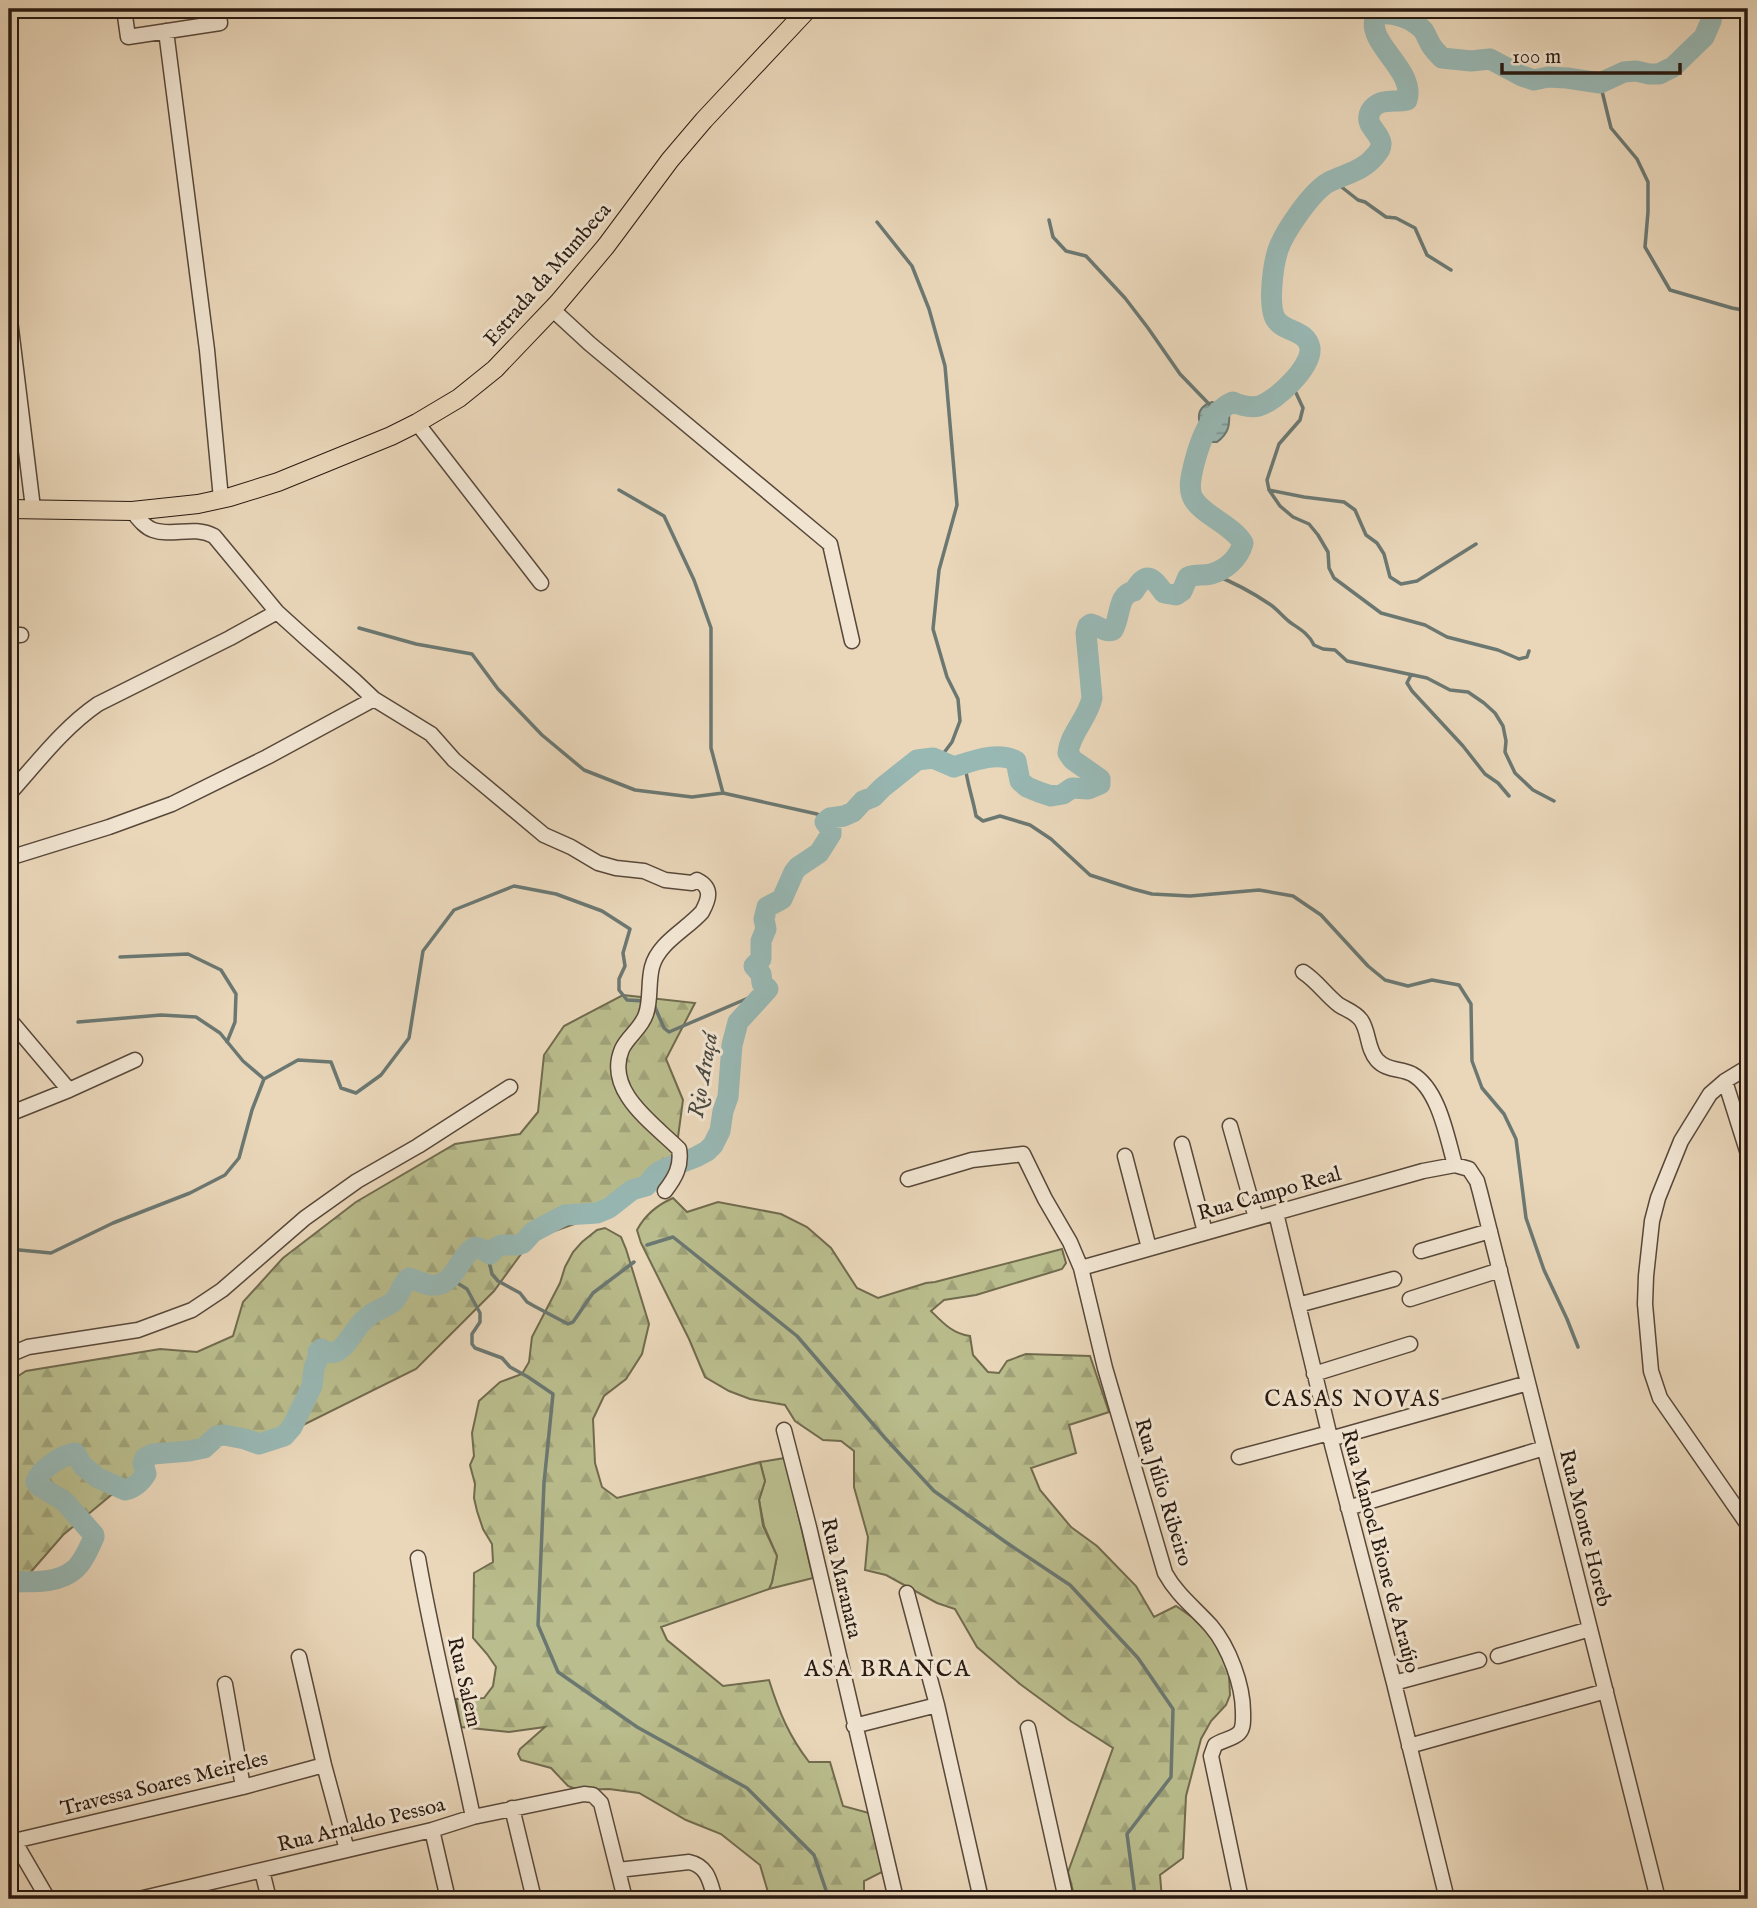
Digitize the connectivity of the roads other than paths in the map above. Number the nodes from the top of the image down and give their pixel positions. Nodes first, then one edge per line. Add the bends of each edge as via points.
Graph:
1 (124, 9) edge
2 (218, 9) edge
3 (808, 9) edge
4 (166, 31) junction
5 (552, 309) junction
6 (9, 312) edge
7 (14, 391) edge
8 (417, 423) junction
9 (221, 499) junction
10 (33, 508) junction
11 (9, 509) edge
12 (132, 511) junction
13 (541, 583) dead end
14 (277, 612) junction
15 (852, 641) dead end
16 (374, 699) junction
17 (9, 793) edge
18 (9, 858) edge
19 (1303, 972) dead end
20 (9, 1019) edge
21 (135, 1060) dead end
22 (1748, 1067) edge
23 (1725, 1081) junction
24 (510, 1087) dead end
25 (69, 1090) junction
26 (9, 1114) edge
27 (1230, 1126) dead end
28 (1182, 1144) dead end
29 (1748, 1154) edge
30 (1125, 1156) dead end
31 (1462, 1167) junction
32 (908, 1179) dead end
33 (665, 1191) dead end
34 (1276, 1213) junction
35 (1256, 1218) junction
36 (1490, 1231) junction
37 (1205, 1233) junction
38 (1149, 1248) junction
39 (1421, 1251) dead end
40 (1081, 1268) junction
41 (1500, 1270) junction
42 (1394, 1279) dead end
43 (1410, 1299) dead end
44 (1298, 1305) junction
45 (1410, 1344) dead end
46 (9, 1355) edge
47 (1314, 1374) junction
48 (1528, 1383) junction
49 (784, 1430) dead end
50 (1330, 1436) junction
51 (1544, 1448) junction
52 (1239, 1457) dead end
53 (1348, 1508) junction
54 (1748, 1525) edge
55 (418, 1558) dead end
56 (907, 1593) dead end
57 (1590, 1629) junction
58 (1498, 1656) dead end
59 (299, 1657) dead end
60 (1479, 1660) dead end
61 (1394, 1683) junction
62 (225, 1684) dead end
63 (1606, 1691) junction
64 (937, 1704) junction
65 (854, 1726) junction
66 (1028, 1728) dead end
67 (1409, 1746) junction
68 (324, 1765) junction
69 (243, 1787) junction
70 (512, 1808) junction
71 (473, 1816) junction
72 (432, 1830) junction
73 (11, 1836) edge
74 (347, 1850) junction
75 (618, 1870) junction
76 (262, 1871) junction
77 (48, 1899) edge
78 (139, 1899) edge
79 (270, 1899) edge
80 (448, 1899) edge
81 (534, 1899) edge
82 (625, 1899) edge
83 (715, 1899) edge
84 (896, 1899) edge
85 (981, 1899) edge
86 (1066, 1899) edge
87 (1241, 1899) edge
88 (1447, 1899) edge
89 (1658, 1899) edge

1 - 4 street via 128,37
2 - 4 street via 220,23
3 - 5 main road, Estrada da Mumbeca via 687,140
4 - 9 street
5 - 8 main road, Estrada da Mumbeca via 495,369
5 - 15 street via 830,544
6 - 7 street
7 - 10 street
8 - 9 main road, Estrada da Mumbeca via 278,482
8 - 13 street
9 - 12 main road, Estrada da Mumbeca
10 - 11 main road, Estrada da Mumbeca
10 - 12 main road, Estrada da Mumbeca
12 - 14 street via 152,530 196,530 214,536
14 - 16 street
14 - 17 street via 83,714
16 - 18 street via 172,804
16 - 33 street via 431,734 454,761 544,835 598,863 644,871 665,880 697,880 706,886 702,912 659,952 651,970 647,1009 626,1041 618,1065 628,1097 679,1149 676,1177
19 - 31 street, Rua Monte Horeb via 1363,1022 1377,1060 1391,1070 1411,1074 1428,1088
20 - 25 street
21 - 25 street
22 - 23 street
23 - 29 street
23 - 54 street via 1710,1094 1681,1141 1658,1198 1648,1253 1646,1304 1651,1371 1660,1398
24 - 46 street via 357,1181 192,1310 138,1330
25 - 26 street
27 - 35 street
28 - 37 street
30 - 38 street
31 - 34 street, Rua Campo Real via 1430,1169
31 - 36 street, Rua Monte Horeb via 1477,1181
32 - 40 street via 972,1160 1023,1154
34 - 35 street, Rua Campo Real
34 - 44 street, Rua Manoel Bione de Araújo
35 - 37 street, Rua Campo Real
36 - 39 street
36 - 41 street, Rua Monte Horeb
37 - 38 street, Rua Campo Real
38 - 40 street, Rua Campo Real
40 - 87 street, Rua Júlio Ribeiro via 1165,1573 1213,1628 1229,1655 1243,1699 1242,1729 1215,1745 1211,1756
41 - 43 street
41 - 48 street, Rua Monte Horeb
42 - 44 street
44 - 47 street, Rua Manoel Bione de Araújo
45 - 47 street
47 - 50 street, Rua Manoel Bione de Araújo
48 - 50 street
48 - 51 street, Rua Monte Horeb
49 - 65 street, Rua Maranata
50 - 52 street
50 - 53 street, Rua Manoel Bione de Araújo
51 - 53 street
51 - 57 street, Rua Monte Horeb
53 - 61 street, Rua Manoel Bione de Araújo
55 - 71 street, Rua Salem
56 - 64 street
57 - 58 street
57 - 63 street, Rua Monte Horeb
59 - 68 street
60 - 61 street
61 - 67 street, Rua Manoel Bione de Araújo
62 - 69 street
63 - 67 street
63 - 89 street, Rua Monte Horeb
64 - 65 street
64 - 85 street
65 - 84 street, Rua Maranata
66 - 86 street
67 - 88 street, Rua Manoel Bione de Araújo
68 - 69 street, Travessa Soares Meireles
68 - 74 street
69 - 73 street, Travessa Soares Meireles
70 - 71 street, Rua Arnaldo Pessoa
70 - 75 street, Rua Arnaldo Pessoa via 593,1795 605,1814
70 - 81 street
71 - 72 street, Rua Arnaldo Pessoa
72 - 74 street, Rua Arnaldo Pessoa
72 - 80 street
73 - 77 street
74 - 76 street, Rua Arnaldo Pessoa
75 - 82 street
75 - 83 street via 698,1864 705,1870
76 - 78 street, Rua Arnaldo Pessoa
76 - 79 street

